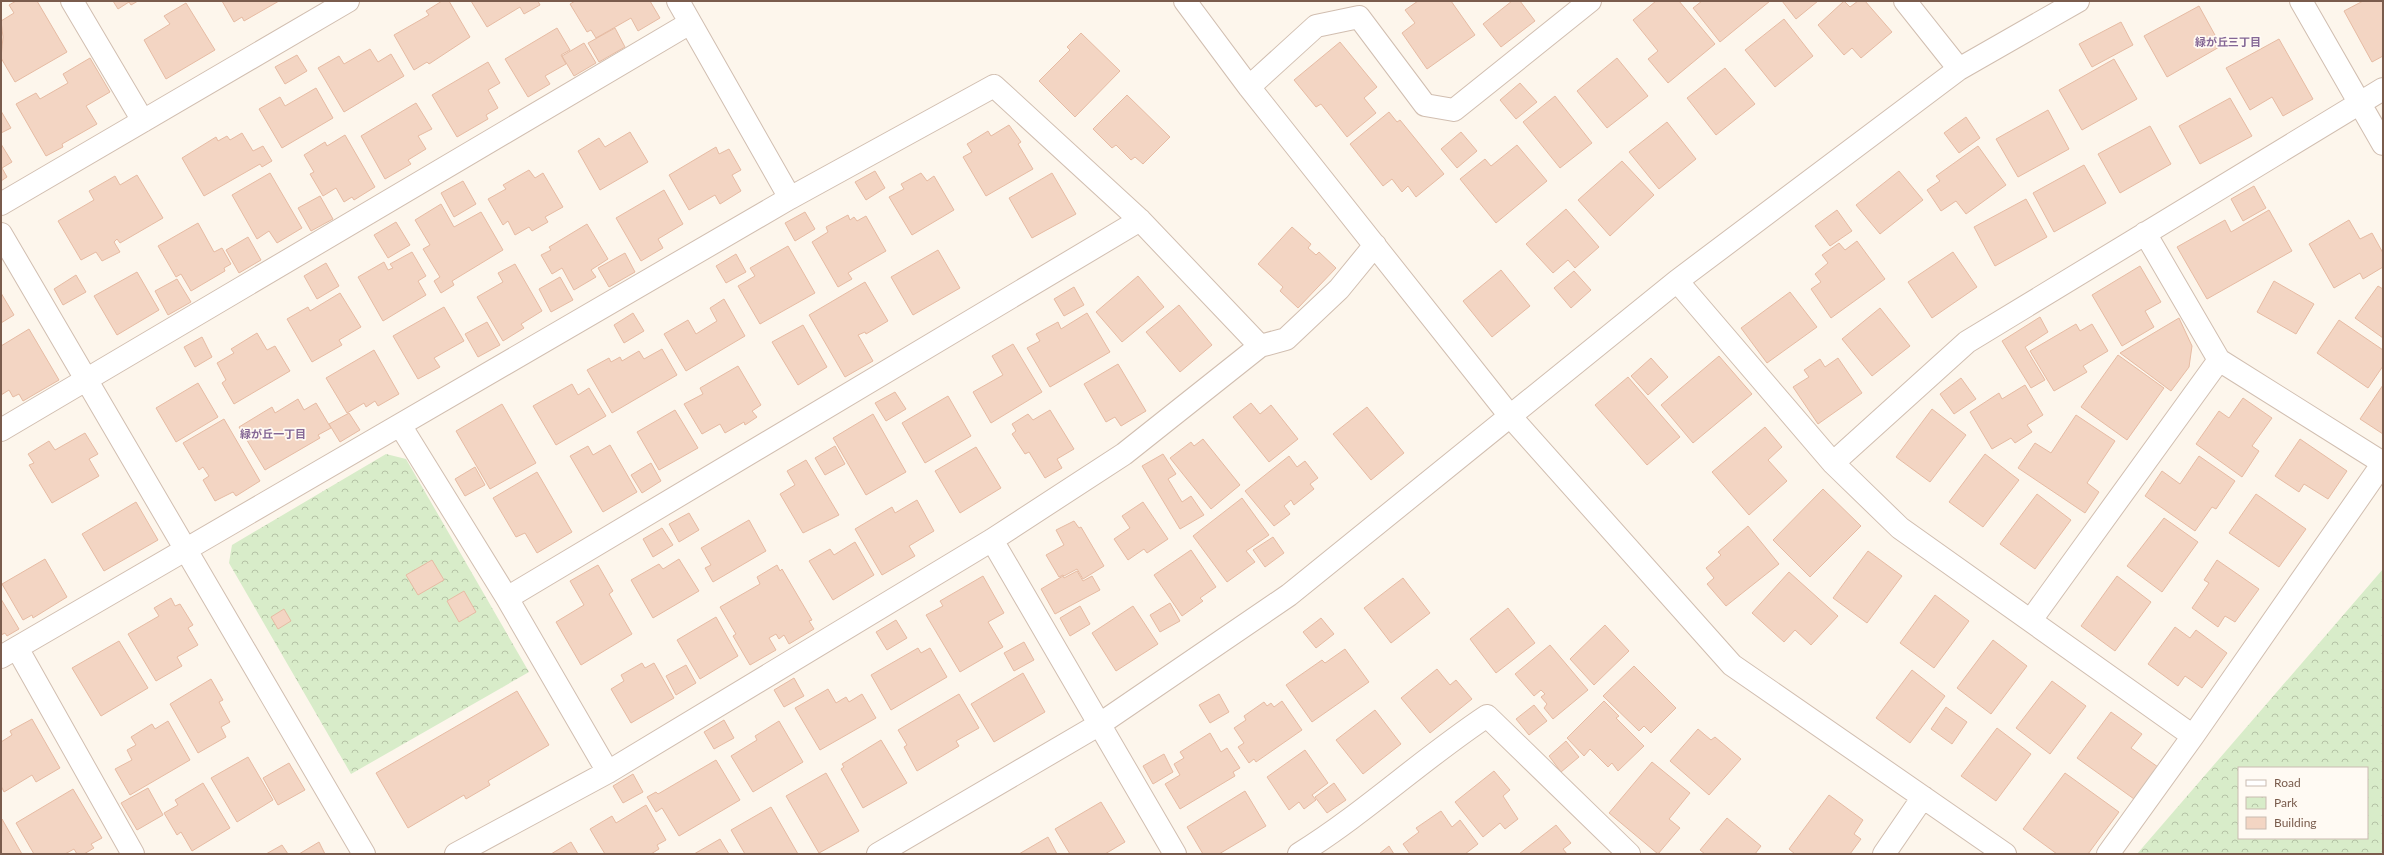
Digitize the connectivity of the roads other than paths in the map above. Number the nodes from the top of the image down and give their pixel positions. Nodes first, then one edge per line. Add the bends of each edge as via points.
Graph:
1 (72, 1) edge
2 (348, 1) edge
3 (678, 1) edge
4 (1185, 1) edge
5 (1590, 1) edge
6 (1905, 1) edge
7 (2078, 1) edge
8 (2301, 1) edge
9 (690, 23) junction
10 (1959, 69) junction
11 (1249, 87) junction
12 (2383, 89) edge
13 (2359, 103) junction
14 (143, 121) junction
15 (2383, 144) edge
16 (790, 198) junction
17 (1, 204) edge
18 (1140, 220) junction
19 (2145, 233) junction
20 (1, 234) edge
21 (1375, 245) junction
22 (1677, 281) junction
23 (1260, 346) junction
24 (2219, 360) junction
25 (86, 378) junction
26 (1510, 416) junction
27 (400, 425) junction
28 (1, 430) edge
29 (1833, 463) junction
30 (2383, 463) edge
31 (992, 540) junction
32 (187, 549) junction
33 (507, 598) junction
34 (2031, 620) junction
35 (9, 653) edge
36 (1100, 724) junction
37 (2193, 736) junction
38 (608, 772) junction
39 (1923, 797) junction
40 (133, 854) edge
41 (364, 854) edge
42 (456, 854) edge
43 (878, 854) edge
44 (1175, 854) edge
45 (1299, 854) edge
46 (1629, 854) edge
47 (1884, 854) edge
48 (2005, 854) edge
49 (2108, 854) edge

1 - 14 street
2 - 14 street
3 - 9 street
4 - 11 street
5 - 11 street via 1454,110 1425,105 1359,17 1316,26
6 - 10 street
7 - 10 street
8 - 13 street
9 - 16 street
9 - 25 street
10 - 22 street
11 - 21 street
12 - 13 street
13 - 15 street
13 - 19 street
14 - 17 street
16 - 18 street via 994,86
16 - 27 street
18 - 23 street
18 - 33 street
19 - 24 street
19 - 29 street via 1967,342
20 - 25 street
21 - 23 street via 1339,289 1286,339
21 - 26 street
22 - 26 street
22 - 29 street
23 - 31 street via 1124,454
24 - 30 street
24 - 34 street
25 - 28 street
25 - 32 street
26 - 36 street via 1289,595
26 - 39 street via 1732,664
27 - 32 street
27 - 33 street
29 - 34 street via 1900,528
30 - 37 street
31 - 36 street
31 - 38 street
32 - 35 street
32 - 41 street
33 - 38 street
34 - 37 street
35 - 40 street
36 - 43 street
36 - 44 street
37 - 49 street
38 - 42 street
39 - 47 street
39 - 48 street
45 - 46 street via 1323,839 1444,745 1487,716

